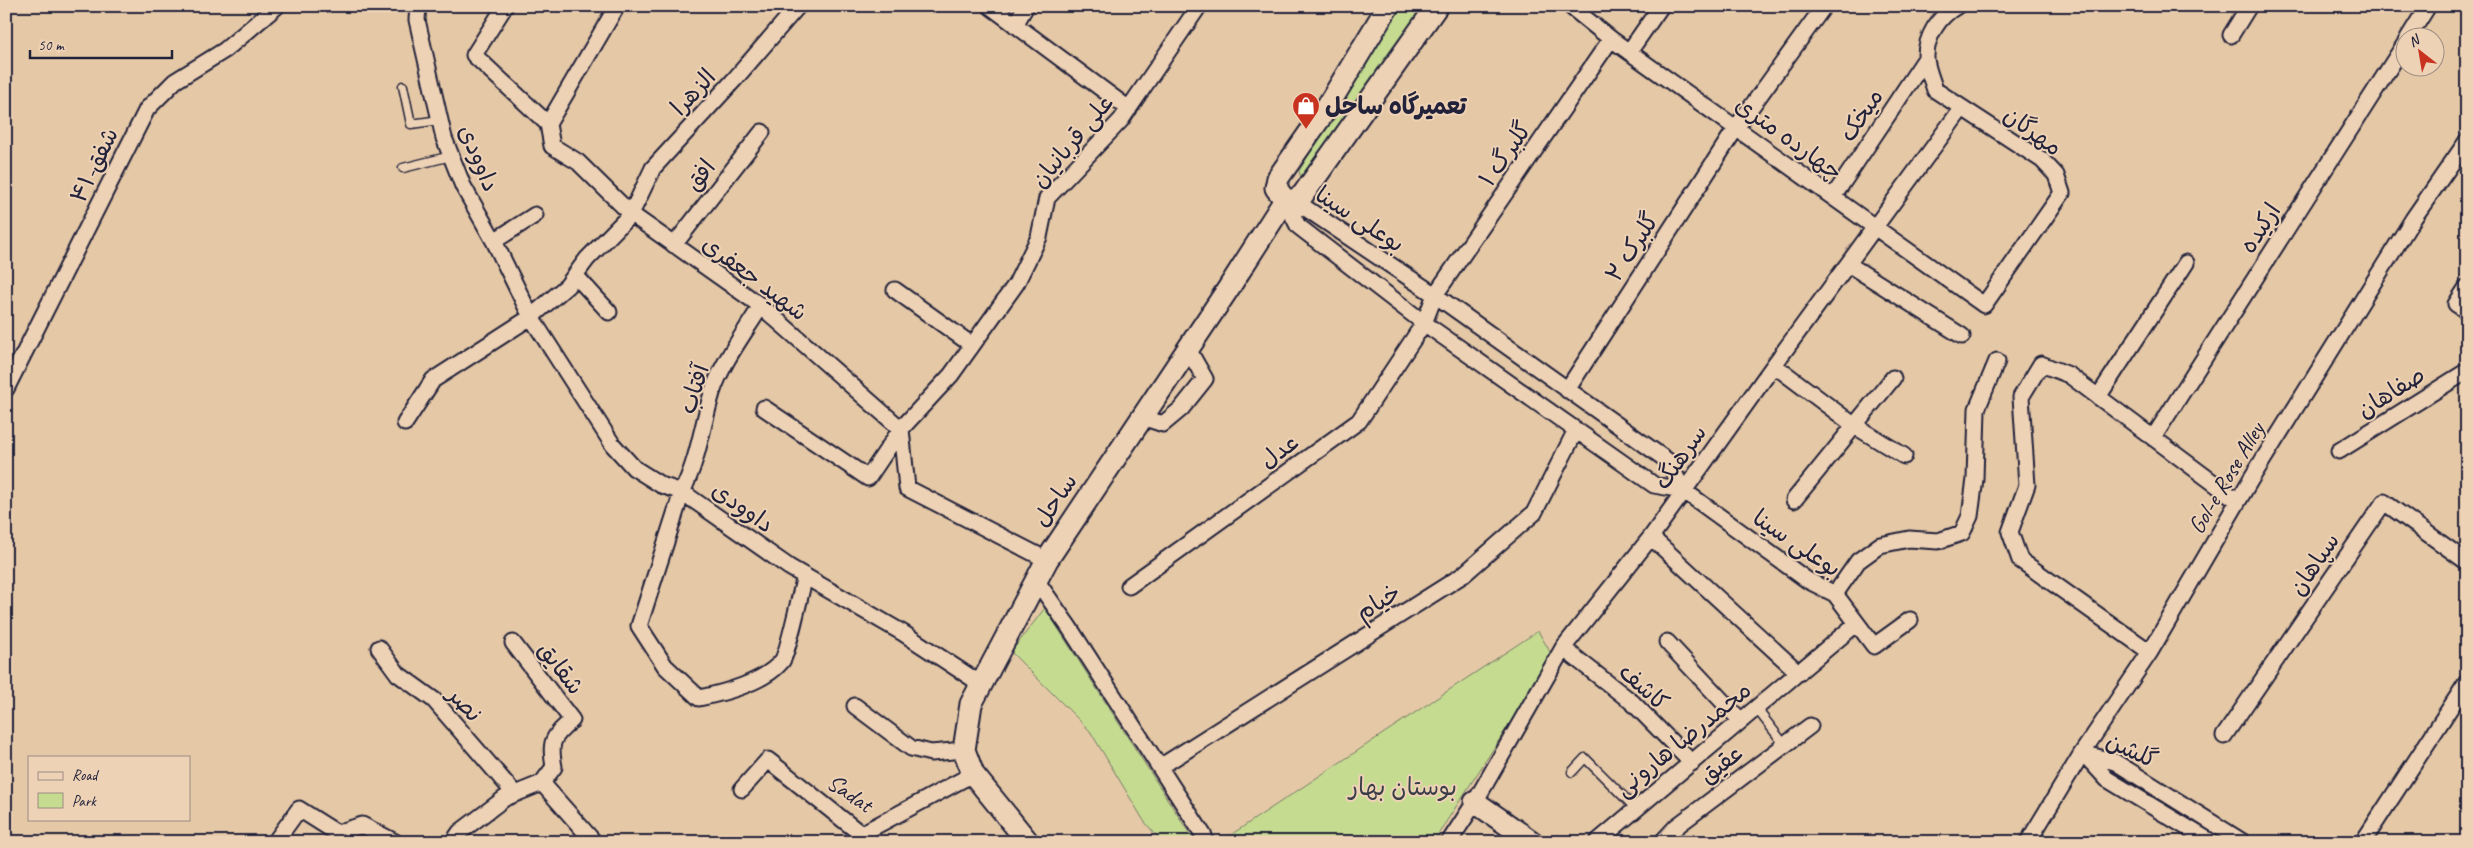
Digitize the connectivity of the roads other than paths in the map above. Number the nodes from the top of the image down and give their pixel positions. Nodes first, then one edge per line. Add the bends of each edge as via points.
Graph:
1 (277, 6) edge
2 (418, 6) edge
3 (505, 6) edge
4 (618, 6) edge
5 (798, 6) edge
6 (990, 6) edge
7 (1026, 6) edge
8 (1199, 6) edge
9 (1388, 6) edge
10 (1437, 6) edge
11 (1570, 6) edge
12 (1661, 6) edge
13 (1824, 6) edge
14 (1957, 6) edge
15 (2249, 6) edge
16 (2428, 6) edge
17 (1015, 25) junction
18 (2414, 28) edge
19 (2231, 35) dead end
20 (1611, 39) junction
21 (1629, 52) junction
22 (1926, 58) junction
23 (2396, 58) edge
24 (403, 86) dead end
25 (1962, 108) junction
26 (1129, 109) junction
27 (440, 120) junction
28 (548, 124) junction
29 (1736, 128) junction
30 (762, 132) dead end
31 (2467, 141) edge
32 (451, 156) junction
33 (403, 168) dead end
34 (1833, 198) junction
35 (1285, 200) junction
36 (631, 214) junction
37 (534, 215) dead end
38 (1875, 228) junction
39 (494, 241) junction
40 (674, 245) junction
41 (2186, 263) dead end
42 (1848, 264) junction
43 (575, 275) junction
44 (2467, 287) edge
45 (895, 290) dead end
46 (1435, 295) junction
47 (761, 306) junction
48 (1984, 306) joint
49 (2467, 311) edge
50 (609, 312) dead end
51 (532, 317) junction
52 (1424, 323) junction
53 (1962, 336) dead end
54 (972, 345) junction
55 (1188, 349) junction
56 (1997, 361) dead end
57 (1774, 365) junction
58 (2467, 370) edge
59 (1893, 378) dead end
60 (6, 389) edge
61 (1567, 390) junction
62 (2098, 397) junction
63 (764, 408) dead end
64 (1142, 417) junction
65 (404, 423) dead end
66 (1855, 426) junction
67 (901, 429) junction
68 (1576, 430) junction
69 (2153, 438) junction
70 (2339, 452) dead end
71 (1904, 456) dead end
72 (1683, 490) junction
73 (682, 492) junction
74 (1794, 500) dead end
75 (2238, 501) junction
76 (1652, 537) junction
77 (1047, 560) junction
78 (2467, 562) edge
79 (805, 576) junction
80 (1036, 580) junction
81 (1129, 586) dead end
82 (1834, 594) junction
83 (1910, 620) dead end
84 (1856, 624) junction
85 (1667, 642) dead end
86 (514, 643) dead end
87 (378, 648) dead end
88 (1563, 648) junction
89 (2150, 652) junction
90 (1799, 673) junction
91 (2467, 682) edge
92 (981, 684) junction
93 (855, 706) dead end
94 (1756, 708) junction
95 (1741, 721) junction
96 (1810, 726) dead end
97 (2224, 736) dead end
98 (1784, 744) junction
99 (964, 750) junction
100 (2082, 753) junction
101 (1692, 763) junction
102 (1160, 767) junction
103 (1572, 772) dead end
104 (973, 774) junction
105 (542, 784) junction
106 (742, 789) dead end
107 (515, 794) junction
108 (1475, 802) junction
109 (1635, 808) junction
110 (1204, 836) dead end
111 (275, 842) edge
112 (395, 842) edge
113 (453, 842) edge
114 (594, 842) edge
115 (1028, 842) edge
116 (1449, 842) edge
117 (1532, 842) edge
118 (1597, 842) edge
119 (1662, 842) edge
120 (2028, 842) edge
121 (2210, 842) edge
122 (2243, 842) edge
123 (2363, 842) edge

1 - 60 street, شفق-۴۱ via 225,50 175,80 147,109
2 - 27 street, داوودی via 417,20
3 - 28 street via 474,55
4 - 28 street
5 - 36 street, الزهرا via 653,168
6 - 17 street
7 - 17 street
8 - 26 street, علی قربانیان
9 - 35 street via 1324,112 1278,178 1276,188
10 - 35 street via 1302,196
11 - 20 street, چهارده متری
12 - 21 street
13 - 29 street, گلبرک ۲
14 - 22 street, مهرگان via 1930,34
15 - 19 street
16 - 18 street
17 - 26 street
20 - 21 street, چهارده متری
20 - 46 street, گلبرگ ۱
21 - 29 street, چهارده متری
22 - 25 street, مهرگان via 1934,90
22 - 34 street, میخک
23 - 69 street, ارکیده
24 - 27 lane via 410,124
25 - 38 street, سرهنگ
25 - 48 street, مهرگان via 2042,160 2056,175 2062,193
26 - 54 street, علی قربانیان via 1047,198 1039,237 1016,284
27 - 32 street, داوودی
28 - 36 street, شهید جعفری via 552,146 578,162
29 - 34 street, چهارده متری
29 - 61 street, گلبرک ۲
30 - 40 street, افق
31 - 75 street, Gol-e Rose Alley via 2413,219
32 - 33 lane
32 - 39 street, داوودی via 463,186
34 - 38 street, چهارده متری
35 - 46 street, بوعلی سینا via 1307,208
35 - 52 street, بوعلی سینا via 1298,226
35 - 55 street, ساحل
36 - 40 street, شهید جعفری
36 - 43 street
37 - 39 street
38 - 42 street, سرهنگ
38 - 48 street, چهارده متری
39 - 51 street, داوودی
40 - 47 street, شهید جعفری
41 - 62 street
42 - 53 street
42 - 57 street, سرهنگ
43 - 50 street
43 - 51 street
44 - 49 street via 2456,304
45 - 54 street
46 - 52 street, گلبرگ ۱
46 - 61 street, بوعلی سینا
47 - 67 street, شهید جعفری
47 - 73 street, آفتاب via 730,354 713,392 692,472
51 - 65 street via 433,380
51 - 73 street, داوودی via 613,445 634,468 661,485
52 - 68 street, بوعلی سینا
52 - 81 street, عدل via 1359,421
54 - 67 street, علی قربانیان via 951,375
55 - 64 street, ساحل
55 - 64 street via 1205,380 1181,409 1163,424
56 - 82 street via 1977,409 1975,479 1970,516 1962,533 1938,541 1909,539 1880,545 1858,561
57 - 66 street
57 - 72 street, سرهنگ
58 - 70 street, صفاهان
59 - 66 street
61 - 72 street, بوعلی سینا via 1668,462
62 - 69 street
62 - 89 street via 2069,375 2041,364 2020,397 2026,485 2010,532 2020,560
63 - 67 street, علی قربانیان via 868,478
64 - 77 street, ساحل
66 - 71 street
66 - 74 street
67 - 77 street via 907,488
68 - 72 street, بوعلی سینا via 1654,485
68 - 102 street, خیام via 1534,513 1463,575
69 - 75 street
72 - 76 street, سرهنگ
72 - 82 street, بوعلی سینا via 1807,580
73 - 79 street, داوودی
73 - 79 street, آفتاب via 639,626 665,666 699,698 724,693 768,673 783,660
75 - 89 street, Gol-e Rose Alley
76 - 88 street, سرهنگ
76 - 90 street
77 - 80 street, ساحل
78 - 97 street, سپاهان via 2384,502
79 - 92 street, داوودی via 903,633
80 - 92 street, ساحل
80 - 102 street
82 - 84 street, بوعلی سینا
83 - 84 street, بوعلی سینا via 1874,646
84 - 90 street, محمدرضا هارونی
85 - 95 street
86 - 105 street, شقایق via 572,720 556,734 550,747 554,767
87 - 107 street, نصر via 398,674 434,700
88 - 101 street, کاشف via 1633,703
88 - 108 street, سرهنگ
89 - 100 street, Gol-e Rose Alley
90 - 94 street, محمدرضا هارونی
91 - 123 street
92 - 99 street, ساحل via 970,704
93 - 99 street via 911,748 931,753
94 - 95 street, محمدرضا هارونی
94 - 98 lane
95 - 101 street, محمدرضا هارونی
96 - 98 street, عقیق
98 - 119 street, عقیق via 1677,826
99 - 104 street, ساحل
100 - 120 street, Gol-e Rose Alley
100 - 121 street, گلشن via 2107,778
100 - 122 street, گلشن via 2115,762
101 - 109 street, محمدرضا هارونی
102 - 110 street
103 - 109 lane via 1585,758
104 - 106 street, Sadat via 861,834 768,760
104 - 115 street, ساحل
105 - 107 street
105 - 114 street
107 - 113 street via 504,798 460,832
108 - 116 street, سرهنگ
108 - 117 street
109 - 118 street, محمدرضا هارونی
111 - 112 street via 299,809 337,833 362,825

